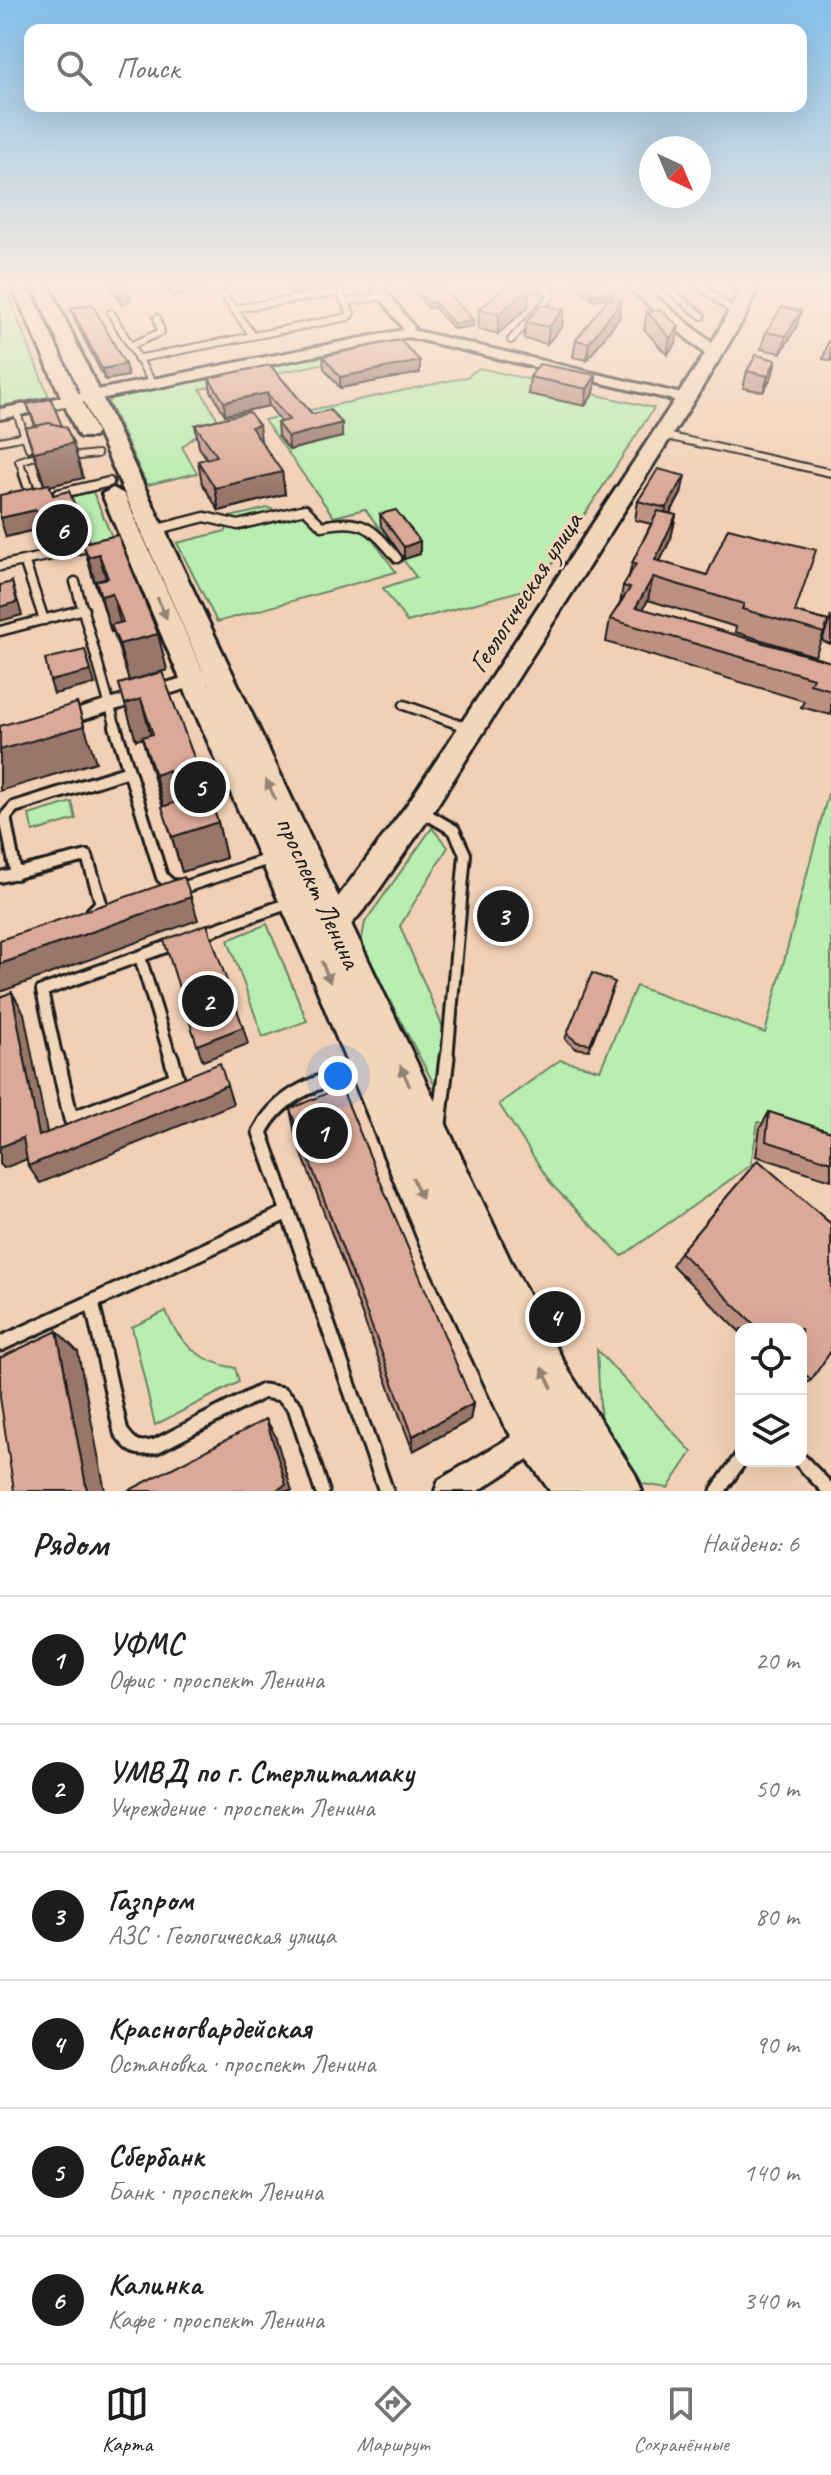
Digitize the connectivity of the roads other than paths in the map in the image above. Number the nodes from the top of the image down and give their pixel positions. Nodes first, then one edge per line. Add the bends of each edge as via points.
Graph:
1 (57, 353) edge
2 (65, 353) edge
3 (134, 353) edge
4 (169, 353) edge
5 (306, 353) edge
6 (490, 353) edge
7 (714, 353) edge
8 (137, 359) junction
9 (152, 382) junction
10 (81, 397) junction
11 (686, 399) junction
12 (8, 412) edge
13 (662, 435) junction
14 (25, 436) junction
15 (0, 441) edge
16 (29, 448) edge
17 (97, 454) junction
18 (831, 473) edge
19 (109, 482) junction
20 (33, 500) junction
21 (22, 502) edge
22 (135, 535) junction
23 (100, 544) edge
24 (397, 558) dead end
25 (25, 563) junction
26 (0, 566) edge
27 (75, 582) dead end
28 (84, 609) junction
29 (44, 620) junction
30 (0, 631) edge
31 (205, 677) junction
32 (404, 705) dead end
33 (109, 706) junction
34 (41, 727) edge
35 (472, 729) junction
36 (129, 771) junction
37 (419, 810) junction
38 (273, 858) junction
39 (16, 874) junction
40 (0, 877) edge
41 (293, 901) junction
42 (83, 915) edge
43 (333, 924) junction
44 (140, 957) junction
45 (364, 1065) junction
46 (437, 1147) junction
47 (288, 1212) junction
48 (92, 1302) junction
49 (0, 1344) edge
50 (553, 1427) junction
51 (735, 1467) edge
52 (807, 1467) edge
53 (322, 1491) edge
54 (386, 1491) edge
55 (450, 1491) edge
56 (579, 1491) edge
57 (618, 1491) edge
58 (718, 1491) edge
59 (830, 1491) edge

1 - 10 main road, проспект Ленина
2 - 10 main road, проспект Ленина
3 - 8 lane
4 - 8 lane
5 - 9 street
6 - 11 street
7 - 11 main road, Геологическая улица
8 - 9 lane
9 - 10 street
10 - 12 street
10 - 17 main road, проспект Ленина
10 - 22 main road, проспект Ленина
11 - 13 main road, Геологическая улица
12 - 14 lane
13 - 18 lane
13 - 35 main road, Геологическая улица
14 - 15 lane
14 - 16 lane
17 - 19 main road, проспект Ленина
17 - 20 lane via 55,451 19,461
19 - 20 lane
19 - 22 main road, проспект Ленина
20 - 21 lane
22 - 24 lane via 205,517 238,525 305,509 322,526 347,520 369,524
22 - 31 main road, проспект Ленина
23 - 25 lane
25 - 26 lane
25 - 29 lane
27 - 28 lane
28 - 29 lane
28 - 33 lane
29 - 30 lane
31 - 33 street
31 - 38 main road, проспект Ленина
43 -> 31 main road, проспект Ленина
32 - 35 lane
33 - 34 street
33 - 36 lane
35 - 37 main road, Геологическая улица
36 - 38 lane via 167,882 188,886
36 - 39 lane via 14,807 6,822
37 - 43 main road, Геологическая улица
37 - 46 lane via 454,830 465,854
38 - 41 main road, проспект Ленина
39 - 40 lane
39 - 42 lane via 87,856 101,905
41 - 44 lane
41 -> 45 main road, проспект Ленина
46 -> 43 main road, проспект Ленина
44 - 44 lane via 42,991 71,1119 177,1078
45 - 47 lane via 288,1097 265,1118 260,1132
45 -> 50 main road, проспект Ленина via 435,1233 520,1409
50 -> 46 main road, проспект Ленина
47 - 48 lane
47 - 54 lane
48 - 49 lane
48 - 53 lane via 121,1432 132,1447 156,1446 263,1391 276,1391 295,1407
50 - 55 street
50 - 56 main road, проспект Ленина
50 - 57 main road, проспект Ленина
51 - 58 lane
52 - 59 lane

